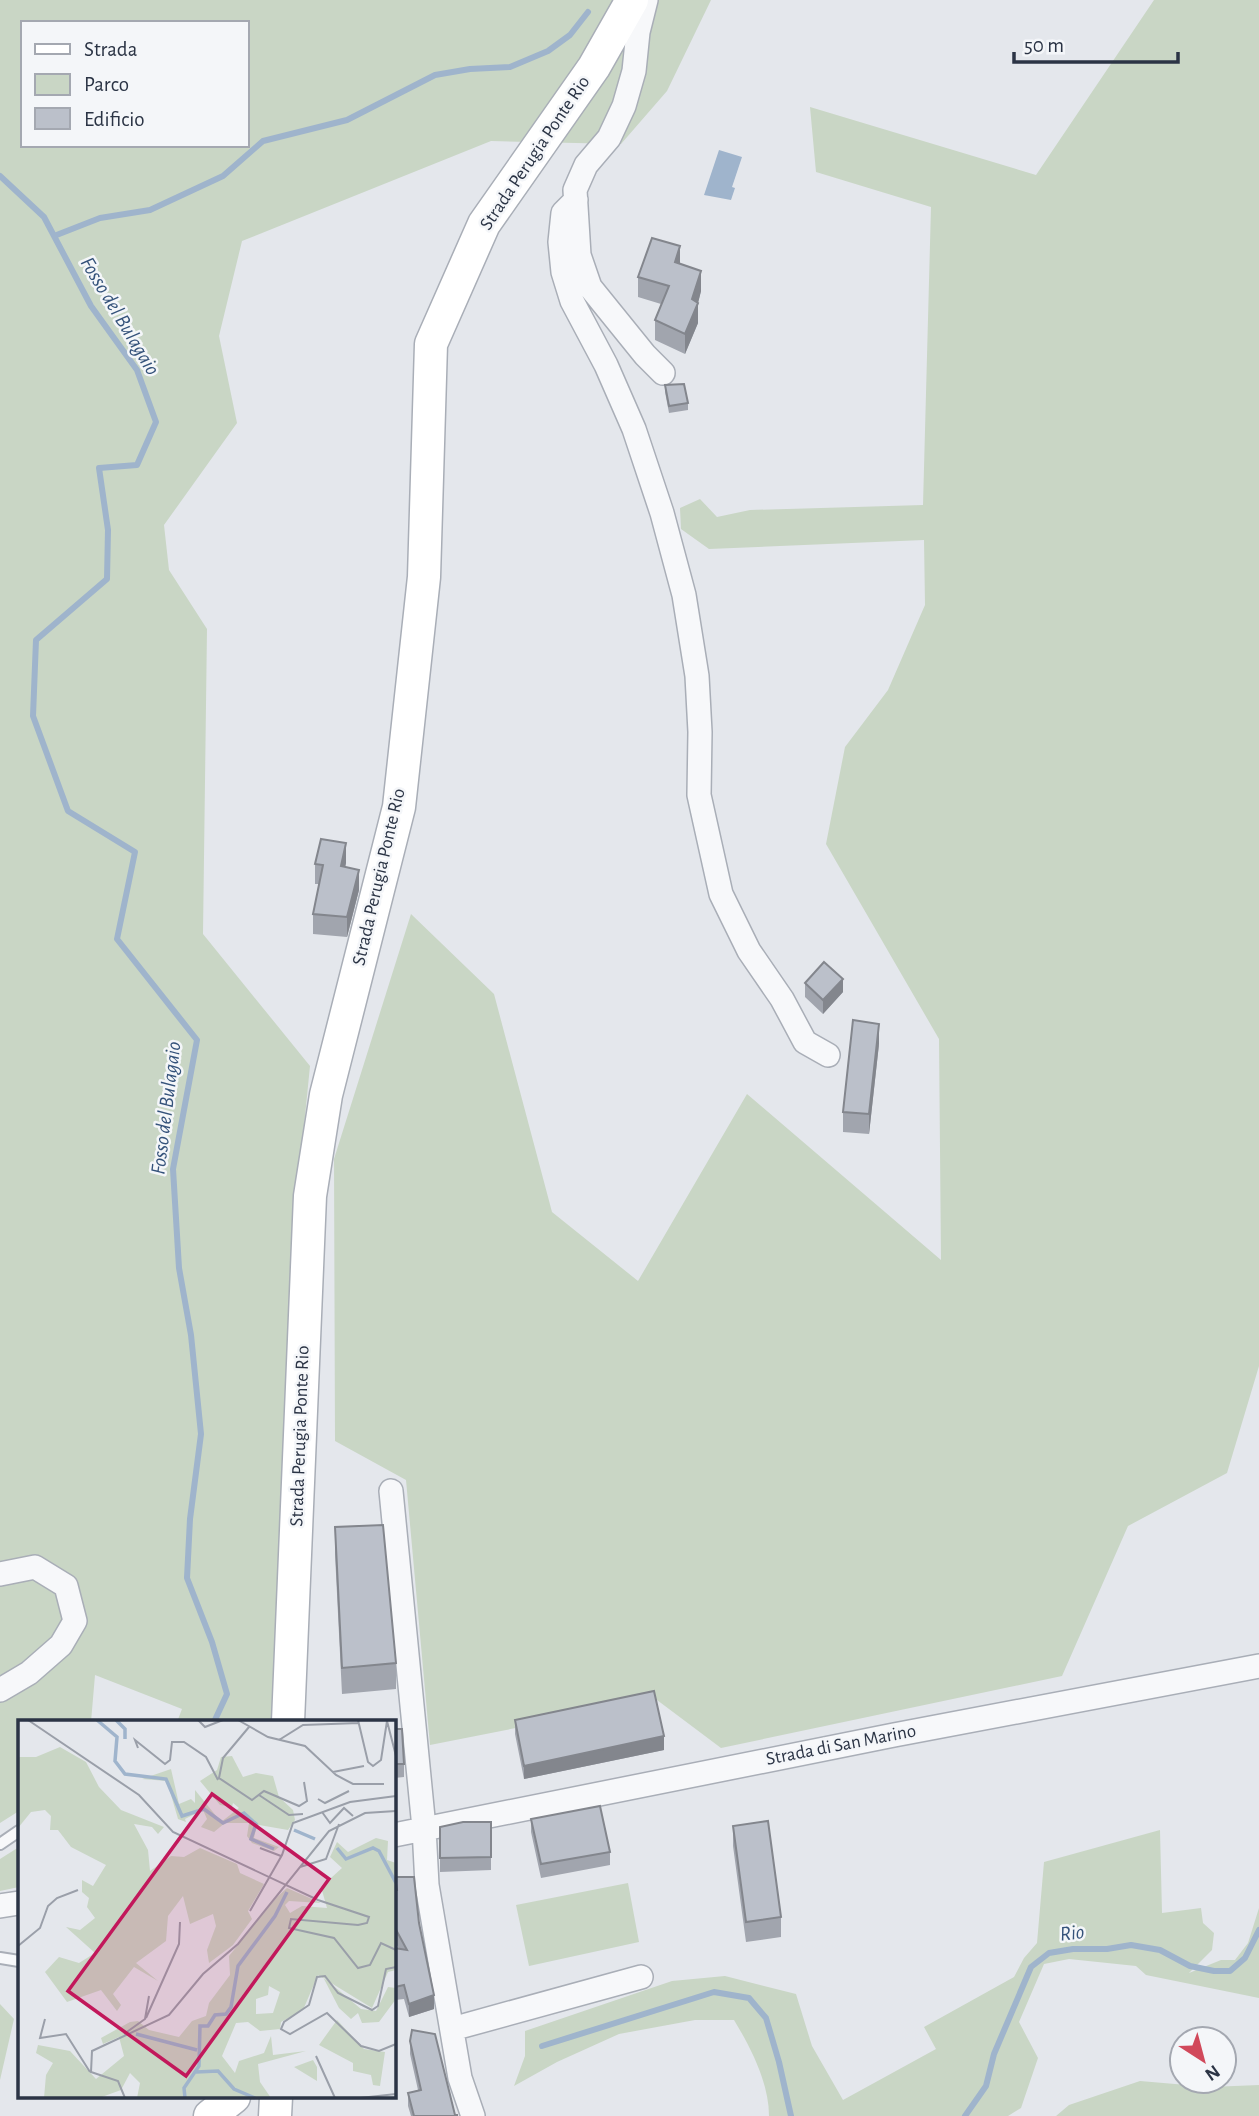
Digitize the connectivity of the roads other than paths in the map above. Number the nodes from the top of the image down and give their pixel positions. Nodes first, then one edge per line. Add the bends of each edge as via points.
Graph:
1 (632, 0) edge
2 (646, 0) edge
3 (576, 200) junction
4 (663, 373) dead end
5 (828, 1055) dead end
6 (391, 1492) dead end
7 (0, 1574) edge
8 (1259, 1665) edge
9 (0, 1690) edge
10 (288, 1720) edge
11 (425, 1828) junction
12 (18, 1832) edge
13 (396, 1835) edge
14 (0, 1844) edge
15 (18, 1903) edge
16 (0, 1906) edge
17 (0, 1958) edge
18 (18, 1961) edge
19 (641, 1976) dead end
20 (452, 2029) junction
21 (276, 2098) edge
22 (239, 2100) edge
23 (209, 2116) edge
24 (275, 2116) edge
25 (473, 2116) edge

1 - 10 main road, Strada Perugia Ponte Rio via 594,67 484,224 431,344 424,577 399,807 326,1094 310,1196
2 - 3 street via 624,106 609,138 586,165
3 - 4 street via 579,255 590,286
3 - 5 street via 562,213 562,272 634,429 684,595 696,676 699,795 721,894 749,951 805,1042
6 - 11 street
7 - 9 street via 35,1567 66,1586 75,1621 61,1645 29,1673
8 - 11 street, Strada di San Marino
11 - 13 street, Strada di San Marino
11 - 20 street via 428,1885
12 - 14 lane
15 - 16 street
17 - 18 lane
19 - 20 street
20 - 25 street via 460,2078
21 - 24 main road
22 - 23 main road

